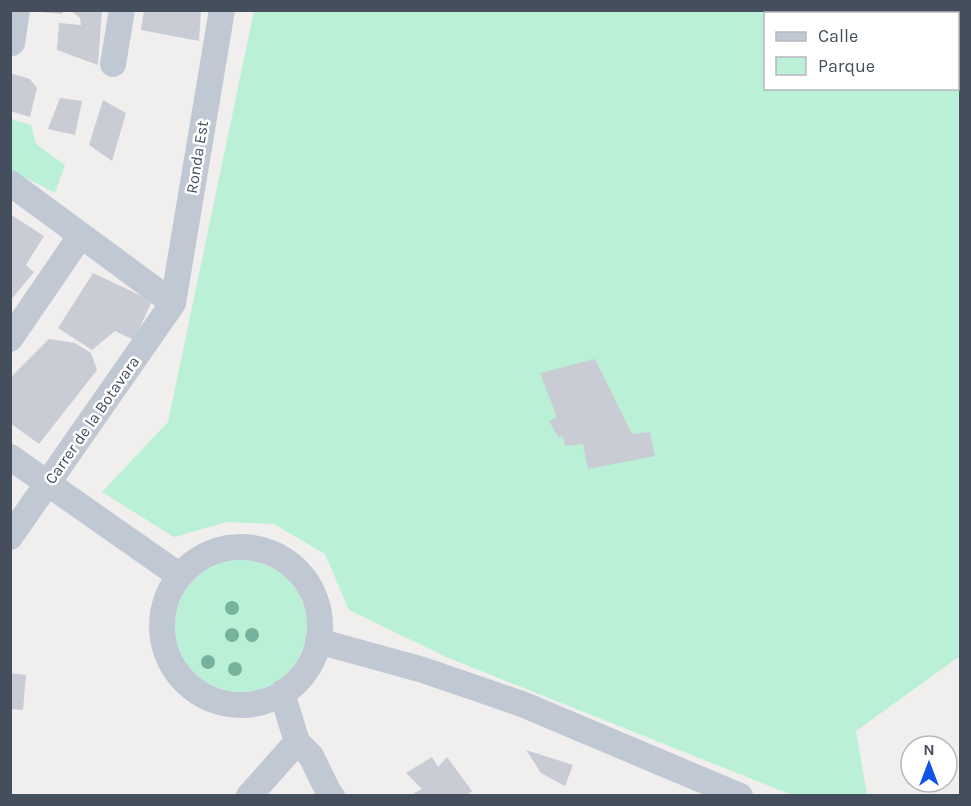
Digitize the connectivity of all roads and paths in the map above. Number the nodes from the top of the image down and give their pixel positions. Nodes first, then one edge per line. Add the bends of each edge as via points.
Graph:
1 (17, 10) edge
2 (122, 10) edge
3 (222, 10) edge
4 (12, 43) edge
5 (113, 64) dead end
6 (10, 183) edge
7 (81, 235) junction
8 (173, 303) junction
9 (10, 339) edge
10 (10, 457) edge
11 (48, 484) junction
12 (10, 537) edge
13 (180, 576) junction
14 (318, 641) junction
15 (282, 693) junction
16 (297, 742) junction
17 (249, 795) edge
18 (332, 795) edge
19 (740, 795) edge

1 - 4 street
2 - 5 street
3 - 8 street, Ronda Est
6 - 7 street
7 - 8 street
7 - 9 street
8 - 11 street, Carrer de la Botavara
10 - 11 street
11 - 12 street, Carrer de la Botavara
11 - 13 street
13 - 14 street via 198,560 220,550 257,549 274,555 299,573 312,593 319,616
13 - 15 street via 167,598 162,624 166,649 177,673 196,691 226,703 258,703
14 - 15 street via 305,670
14 - 19 street via 423,670 522,704
15 - 16 street
16 - 17 street
16 - 18 street via 311,756

